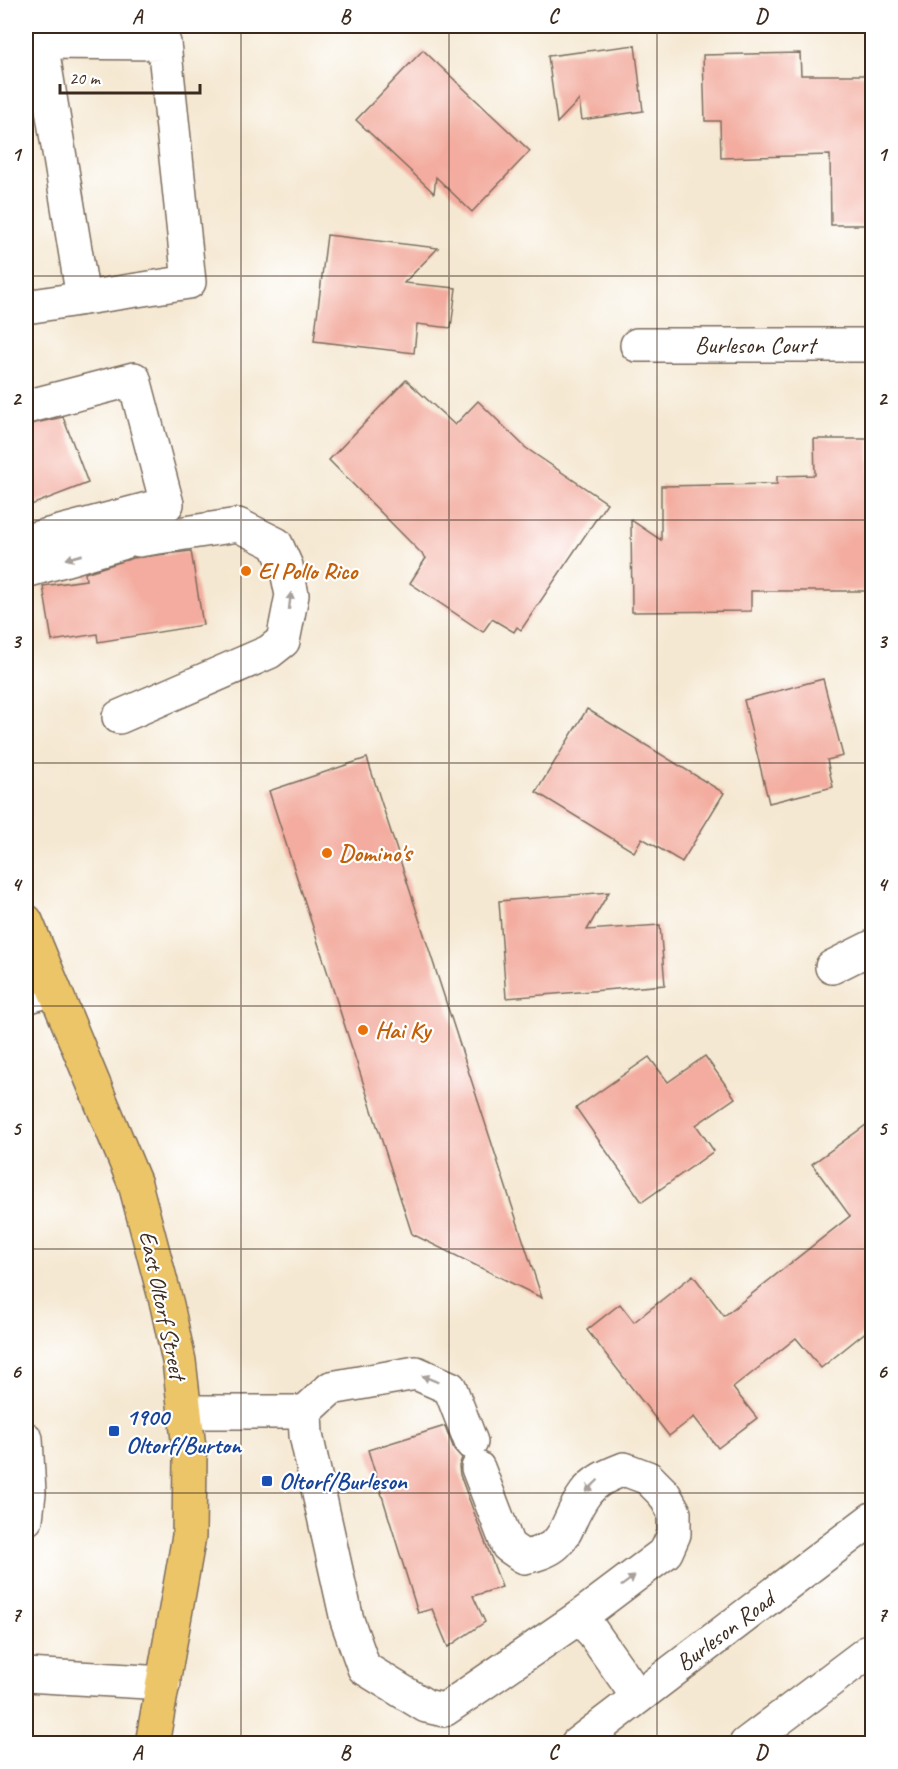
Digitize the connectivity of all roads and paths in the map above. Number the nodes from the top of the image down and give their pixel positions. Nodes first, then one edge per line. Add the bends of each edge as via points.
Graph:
1 (33, 43) edge
2 (83, 298) junction
3 (26, 307) edge
4 (638, 345) dead end
5 (873, 345) edge
6 (26, 407) edge
7 (26, 541) edge
8 (26, 571) edge
9 (119, 717) dead end
10 (26, 921) edge
11 (873, 947) edge
12 (832, 967) dead end
13 (40, 993) edge
14 (185, 1412) junction
15 (305, 1412) junction
16 (26, 1439) edge
17 (26, 1519) edge
18 (873, 1519) edge
19 (581, 1616) junction
20 (873, 1649) edge
21 (26, 1675) edge
22 (164, 1683) junction
23 (638, 1696) junction
24 (750, 1742) edge
25 (152, 1743) edge
26 (577, 1743) edge

1 - 2 street
1 - 2 street via 164,43 189,282
2 - 3 street
4 - 5 street, Burleson Court
6 - 7 street via 134,379 167,504
9 -> 8 street via 269,652 283,641 292,595 276,544 238,525 131,542
10 - 13 main road, East Oltorf Street
11 - 12 street
13 - 14 main road, East Oltorf Street via 135,1185 167,1305
14 - 15 street
14 - 22 main road, East Oltorf Street via 190,1457 189,1536
15 - 19 street via 306,1435 347,1620 364,1668 426,1706 444,1710
19 -> 15 street via 666,1552 674,1534 674,1512 648,1478 624,1469 601,1478 585,1493 561,1540 545,1553 524,1557 508,1546 450,1388 416,1373 331,1388
16 - 17 street
18 - 23 street, Burleson Road
19 - 23 street
20 - 24 street
21 - 22 street
22 - 25 main road, East Oltorf Street
23 - 26 street, Burleson Road

